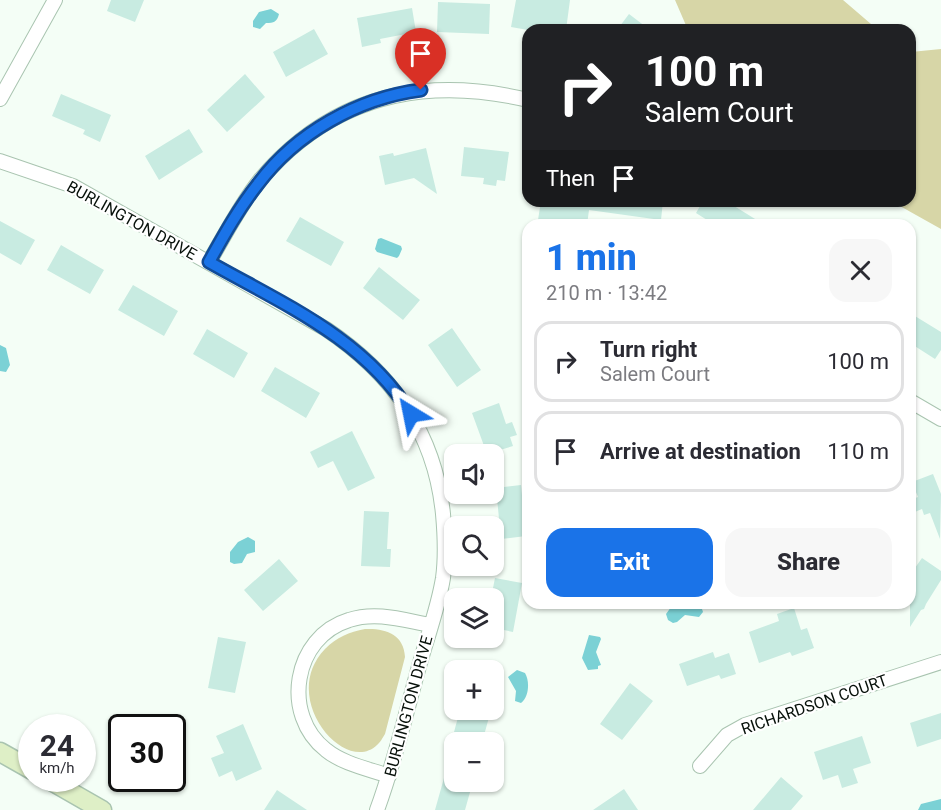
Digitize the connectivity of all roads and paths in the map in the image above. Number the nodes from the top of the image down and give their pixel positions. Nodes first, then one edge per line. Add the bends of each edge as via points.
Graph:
1 (55, 0) edge
2 (0, 99) edge
3 (522, 99) edge
4 (0, 161) edge
5 (209, 262) junction
6 (916, 404) edge
7 (941, 419) edge
8 (430, 625) junction
9 (941, 662) edge
10 (0, 752) edge
11 (18, 762) edge
12 (700, 765) dead end
13 (389, 776) junction
14 (70, 792) edge
15 (102, 810) edge
16 (377, 810) edge

1 - 2 street
3 - 5 street via 479,90 435,89 390,96 337,117 296,144 259,182
4 - 5 street, BURLINGTON DRIVE via 73,186
5 - 8 street, BURLINGTON DRIVE via 348,343 384,378 416,421 439,481 446,539 443,579
6 - 7 street
8 - 13 street, BURLINGTON DRIVE
8 - 13 street via 370,615 350,619 328,631 302,665 299,706 313,736 337,757
9 - 12 street, RICHARDSON COURT via 745,725 727,735
10 - 11 street
13 - 16 street, BURLINGTON DRIVE
14 - 15 street

